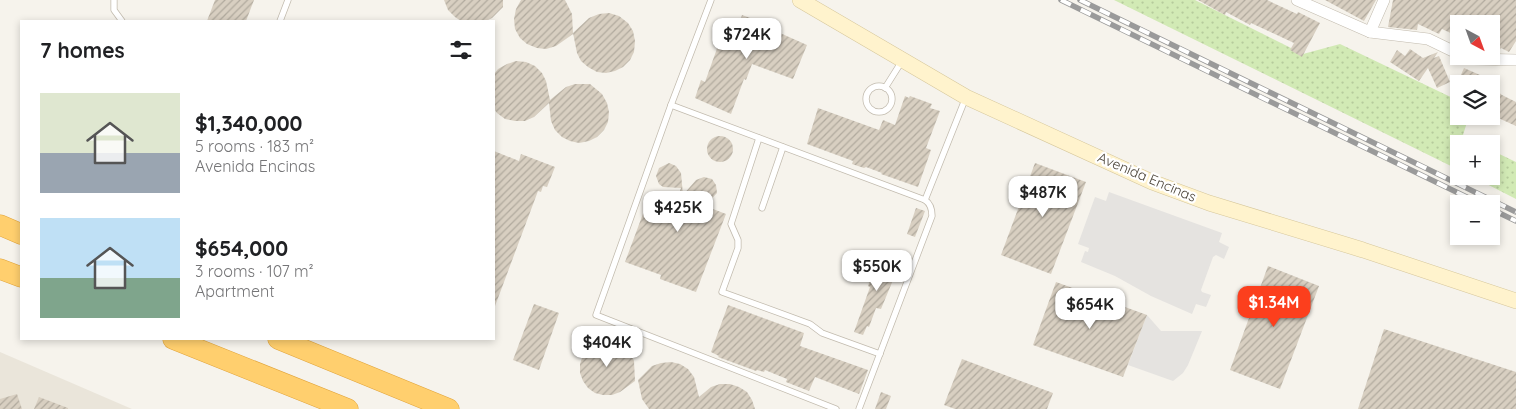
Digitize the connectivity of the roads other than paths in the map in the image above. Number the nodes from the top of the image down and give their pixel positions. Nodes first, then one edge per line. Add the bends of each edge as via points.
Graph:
1 (114, 0) edge
2 (288, 0) edge
3 (711, 0) edge
4 (800, 0) edge
5 (1297, 0) edge
6 (1384, 0) edge
7 (121, 20) edge
8 (280, 20) edge
9 (1370, 32) junction
10 (1450, 50) edge
11 (1500, 60) edge
12 (1516, 60) edge
13 (902, 61) junction
14 (885, 88) junction
15 (966, 97) junction
16 (671, 105) junction
17 (760, 138) junction
18 (783, 147) junction
19 (925, 200) junction
20 (762, 208) dead end
21 (0, 225) edge
22 (20, 234) edge
23 (0, 269) edge
24 (20, 277) edge
25 (1516, 301) edge
26 (176, 340) edge
27 (280, 340) edge
28 (880, 354) junction
29 (348, 409) edge
30 (449, 409) edge
31 (836, 409) edge
32 (859, 409) edge

1 - 7 lane via 114,10
2 - 8 lane
3 - 16 lane
4 - 13 street, Avenida Encinas
5 - 9 street
6 - 9 street
9 - 10 street via 1428,39
11 - 12 street
13 - 14 lane
13 - 15 street, Avenida Encinas
14 - 14 lane via 872,88 866,94 866,103 874,112 883,112 892,103 891,94
15 - 19 lane
15 - 25 street, Avenida Encinas via 1152,182
16 - 17 lane
16 - 31 lane via 596,315
17 - 18 lane
17 - 28 lane via 731,224 738,248 722,292
18 - 19 lane
18 - 20 lane
19 - 28 lane via 931,207 932,216
21 - 22 highway
23 - 24 highway
26 - 29 highway
27 - 30 highway
28 - 32 lane

